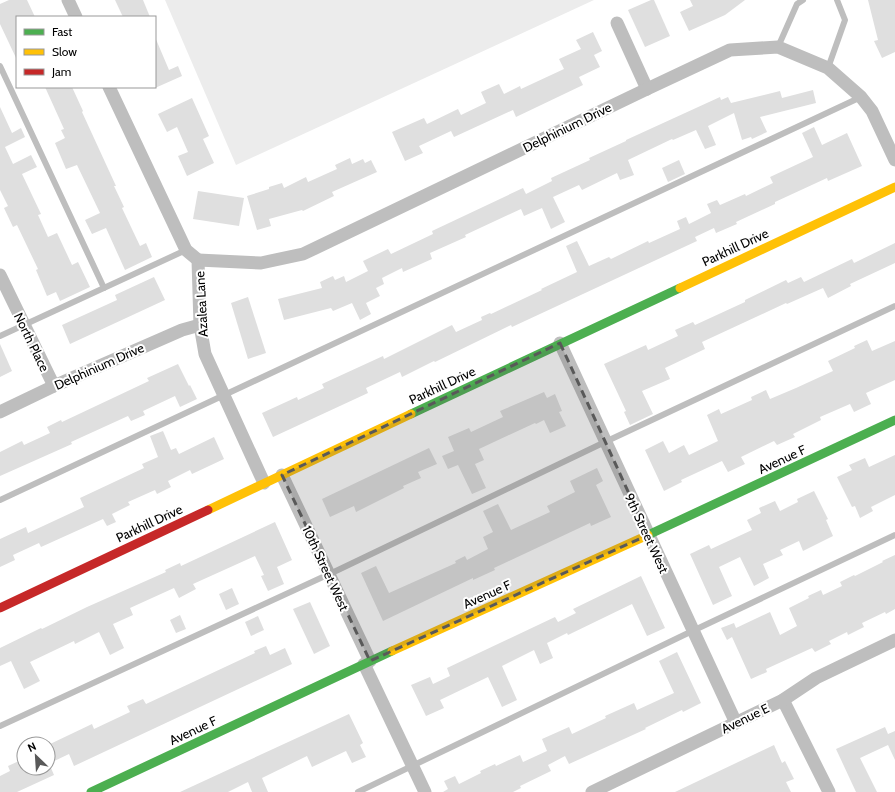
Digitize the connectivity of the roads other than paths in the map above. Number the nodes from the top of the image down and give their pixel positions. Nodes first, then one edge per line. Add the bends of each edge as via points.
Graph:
1 (68, 0) edge
2 (803, 0) edge
3 (837, 0) edge
4 (76, 16) edge
5 (617, 23) dead end
6 (778, 47) junction
7 (0, 66) edge
8 (828, 68) junction
9 (109, 88) edge
10 (647, 89) junction
11 (861, 97) junction
12 (895, 160) edge
13 (895, 187) edge
14 (186, 250) junction
15 (198, 260) junction
16 (0, 275) edge
17 (104, 288) junction
18 (895, 306) edge
19 (23, 325) junction
20 (200, 325) junction
21 (0, 336) edge
22 (560, 343) junction
23 (54, 386) junction
24 (224, 396) junction
25 (0, 412) edge
26 (895, 420) edge
27 (606, 442) junction
28 (282, 475) junction
29 (264, 483) junction
30 (0, 500) edge
31 (648, 535) junction
32 (895, 535) edge
33 (329, 575) junction
34 (0, 608) edge
35 (692, 631) junction
36 (895, 640) edge
37 (367, 663) junction
38 (783, 700) junction
39 (736, 723) junction
40 (0, 726) edge
41 (412, 766) junction
42 (91, 792) edge
43 (358, 792) edge
44 (425, 792) edge
45 (592, 792) edge
46 (829, 792) edge

1 - 4 street
2 - 6 lane via 797,4
3 - 8 lane via 845,20
5 - 10 street
6 - 8 street, Delphinium Drive
6 - 10 street, Delphinium Drive via 730,50
7 - 17 lane
8 - 11 street, Delphinium Drive
9 - 14 street, Azalea Lane
10 - 15 street, Delphinium Drive via 303,254 261,263
11 - 12 street, Delphinium Drive via 872,111
11 - 24 lane
13 - 22 street, Parkhill Drive
14 - 15 street, Azalea Lane
14 - 17 lane
15 - 20 street, Azalea Lane
16 - 19 street, North Place
17 - 19 lane
18 - 27 lane
19 - 21 lane
19 - 23 street, North Place
20 - 23 street, Delphinium Drive via 182,330
20 - 24 street, Azalea Lane via 205,354
22 - 27 street, 9th Street West
22 - 28 street, Parkhill Drive
23 - 25 street, Delphinium Drive
24 - 29 street, Azalea Lane
24 - 30 lane
26 - 31 street, Avenue F
27 - 31 street, 9th Street West
27 - 33 lane
28 - 29 street, Parkhill Drive
28 - 33 street, 10th Street West
29 - 34 street, Parkhill Drive
31 - 35 street, 9th Street West
31 - 37 street, Avenue F
32 - 35 lane
33 - 37 street, 10th Street West
33 - 40 lane
35 - 39 street, 9th Street West
35 - 41 lane
36 - 38 street, Avenue E via 816,678
37 - 41 street, 10th Street West
37 - 42 street, Avenue F
38 - 39 street, Avenue E
38 - 46 street
39 - 45 street, Avenue E
41 - 43 lane
41 - 44 street, 10th Street West

